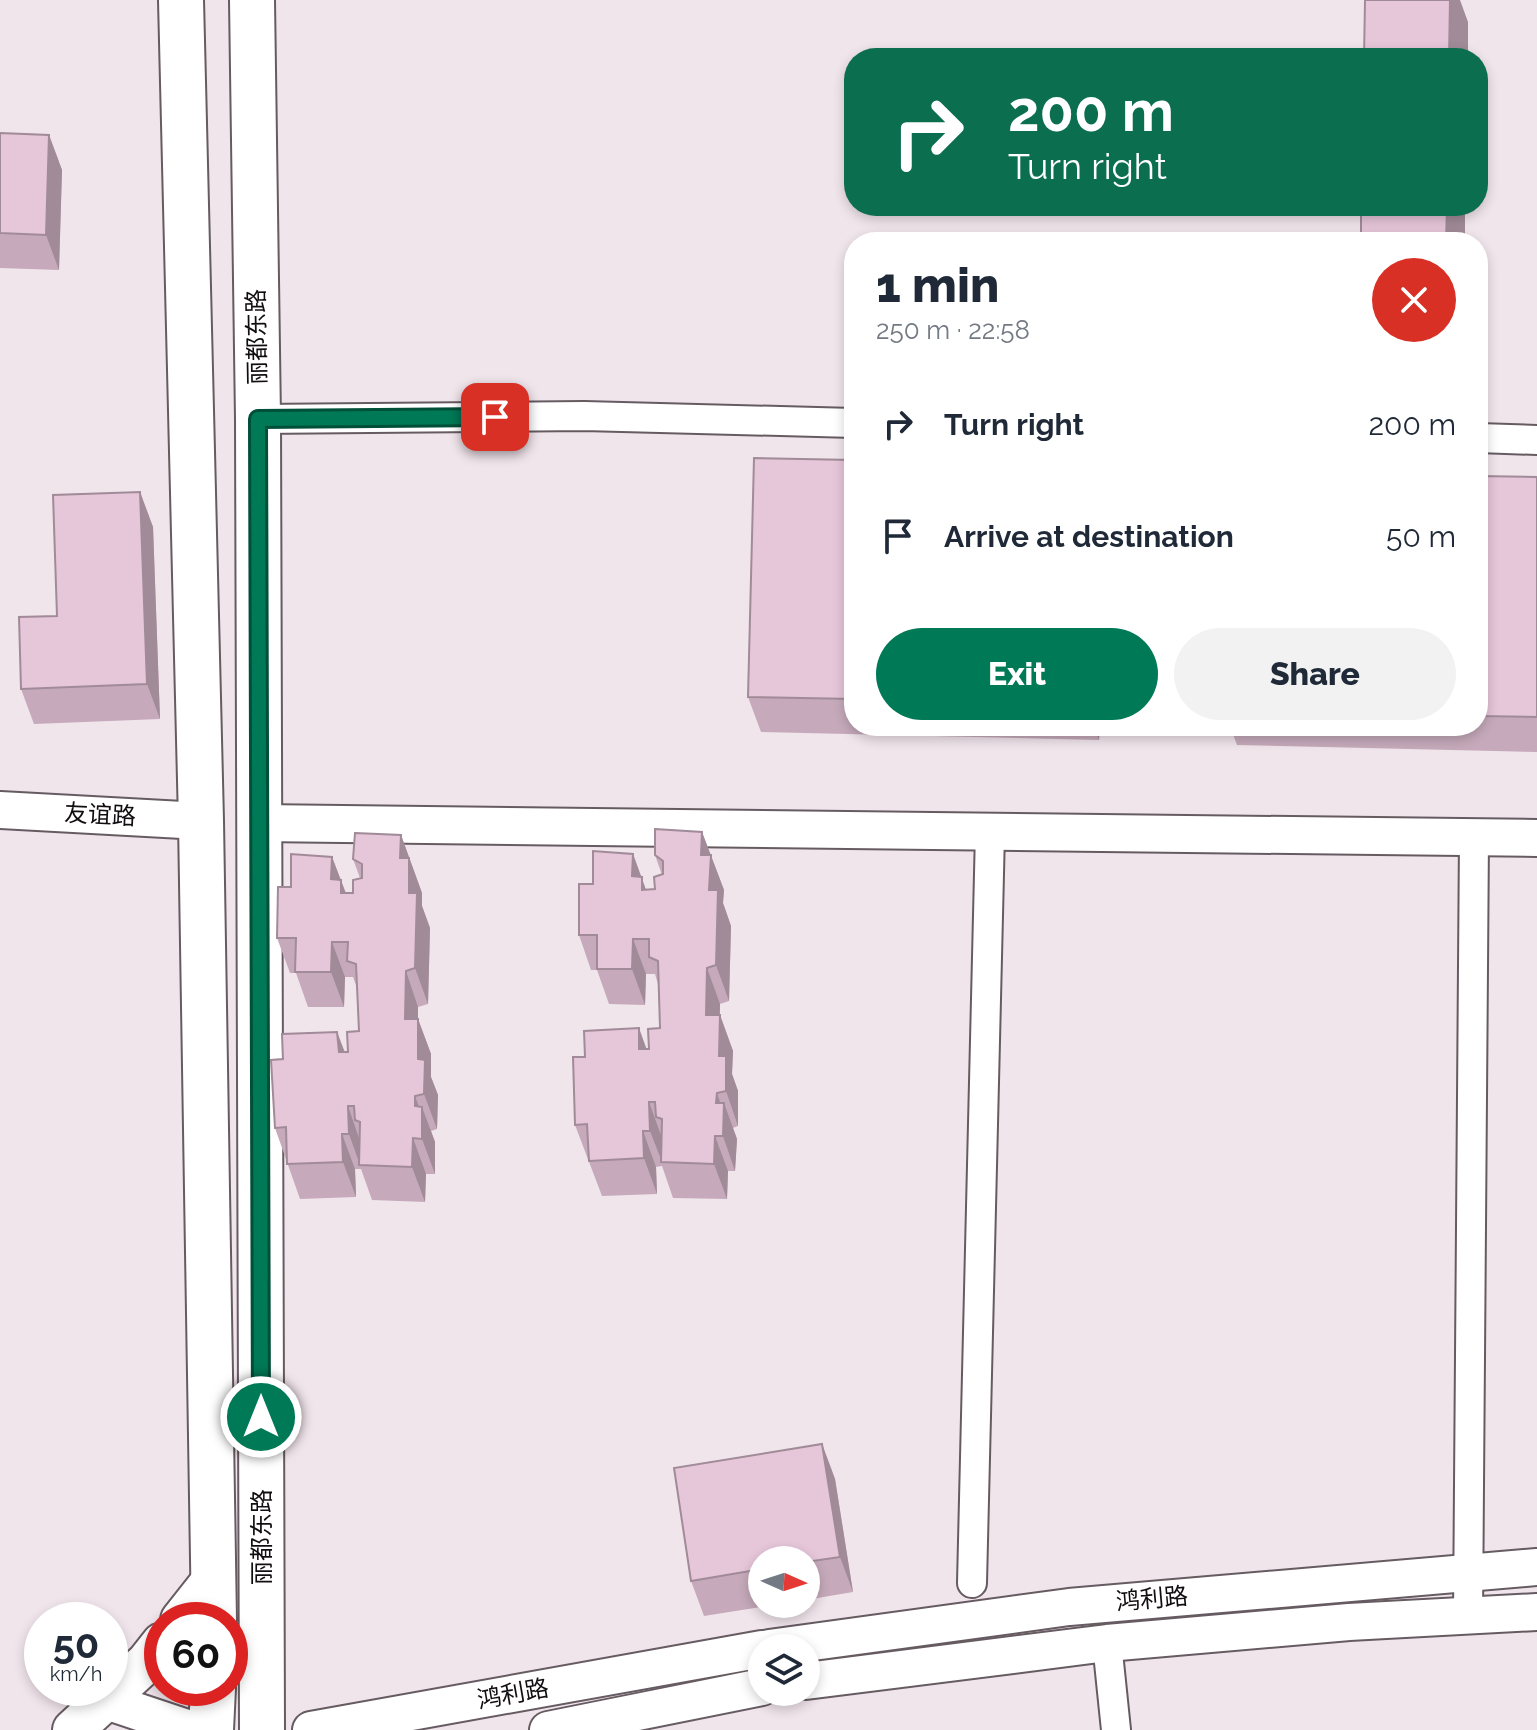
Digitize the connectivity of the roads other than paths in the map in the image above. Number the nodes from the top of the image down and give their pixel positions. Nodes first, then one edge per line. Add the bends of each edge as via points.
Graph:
1 (180, 2) edge
2 (260, 9) edge
3 (258, 419) junction
4 (844, 423) edge
5 (1488, 438) edge
6 (1537, 440) edge
7 (0, 810) edge
8 (201, 821) junction
9 (259, 823) junction
10 (990, 832) junction
11 (1474, 837) junction
12 (1537, 838) edge
13 (1537, 1567) edge
14 (1468, 1572) junction
15 (215, 1577) junction
16 (972, 1583) dead end
17 (195, 1602) edge
18 (214, 1602) edge
19 (1537, 1612) edge
20 (1468, 1616) junction
21 (820, 1641) edge
22 (1107, 1643) junction
23 (748, 1652) edge
24 (144, 1665) edge
25 (820, 1679) edge
26 (128, 1680) edge
27 (748, 1690) edge
28 (100, 1706) edge
29 (121, 1706) edge
30 (212, 1706) edge
31 (73, 1730) edge
32 (193, 1730) edge
33 (211, 1730) edge
34 (262, 1730) edge
35 (311, 1730) edge
36 (548, 1730) edge
37 (1116, 1730) edge

1 - 8 main road, 丽都东路
2 - 3 main road, 丽都东路
3 - 4 street via 584,416
3 - 9 main road, 丽都东路
5 - 6 street
7 - 8 street, 友谊路
8 - 15 main road, 丽都东路
9 - 10 street
9 - 34 main road, 丽都东路
10 - 11 street
10 - 16 street
11 - 12 street
11 - 14 street
13 - 14 street, 鸿利路
14 - 20 street
14 - 21 street, 鸿利路 via 1069,1607
15 - 17 main road
15 - 18 main road, 丽都东路
19 - 20 street, 鸿利路
20 - 22 street, 鸿利路
22 - 25 street, 鸿利路
22 - 37 street
23 - 35 street, 鸿利路
24 - 26 main road
27 - 36 street, 鸿利路
28 - 31 main road
29 - 32 street
30 - 33 main road

